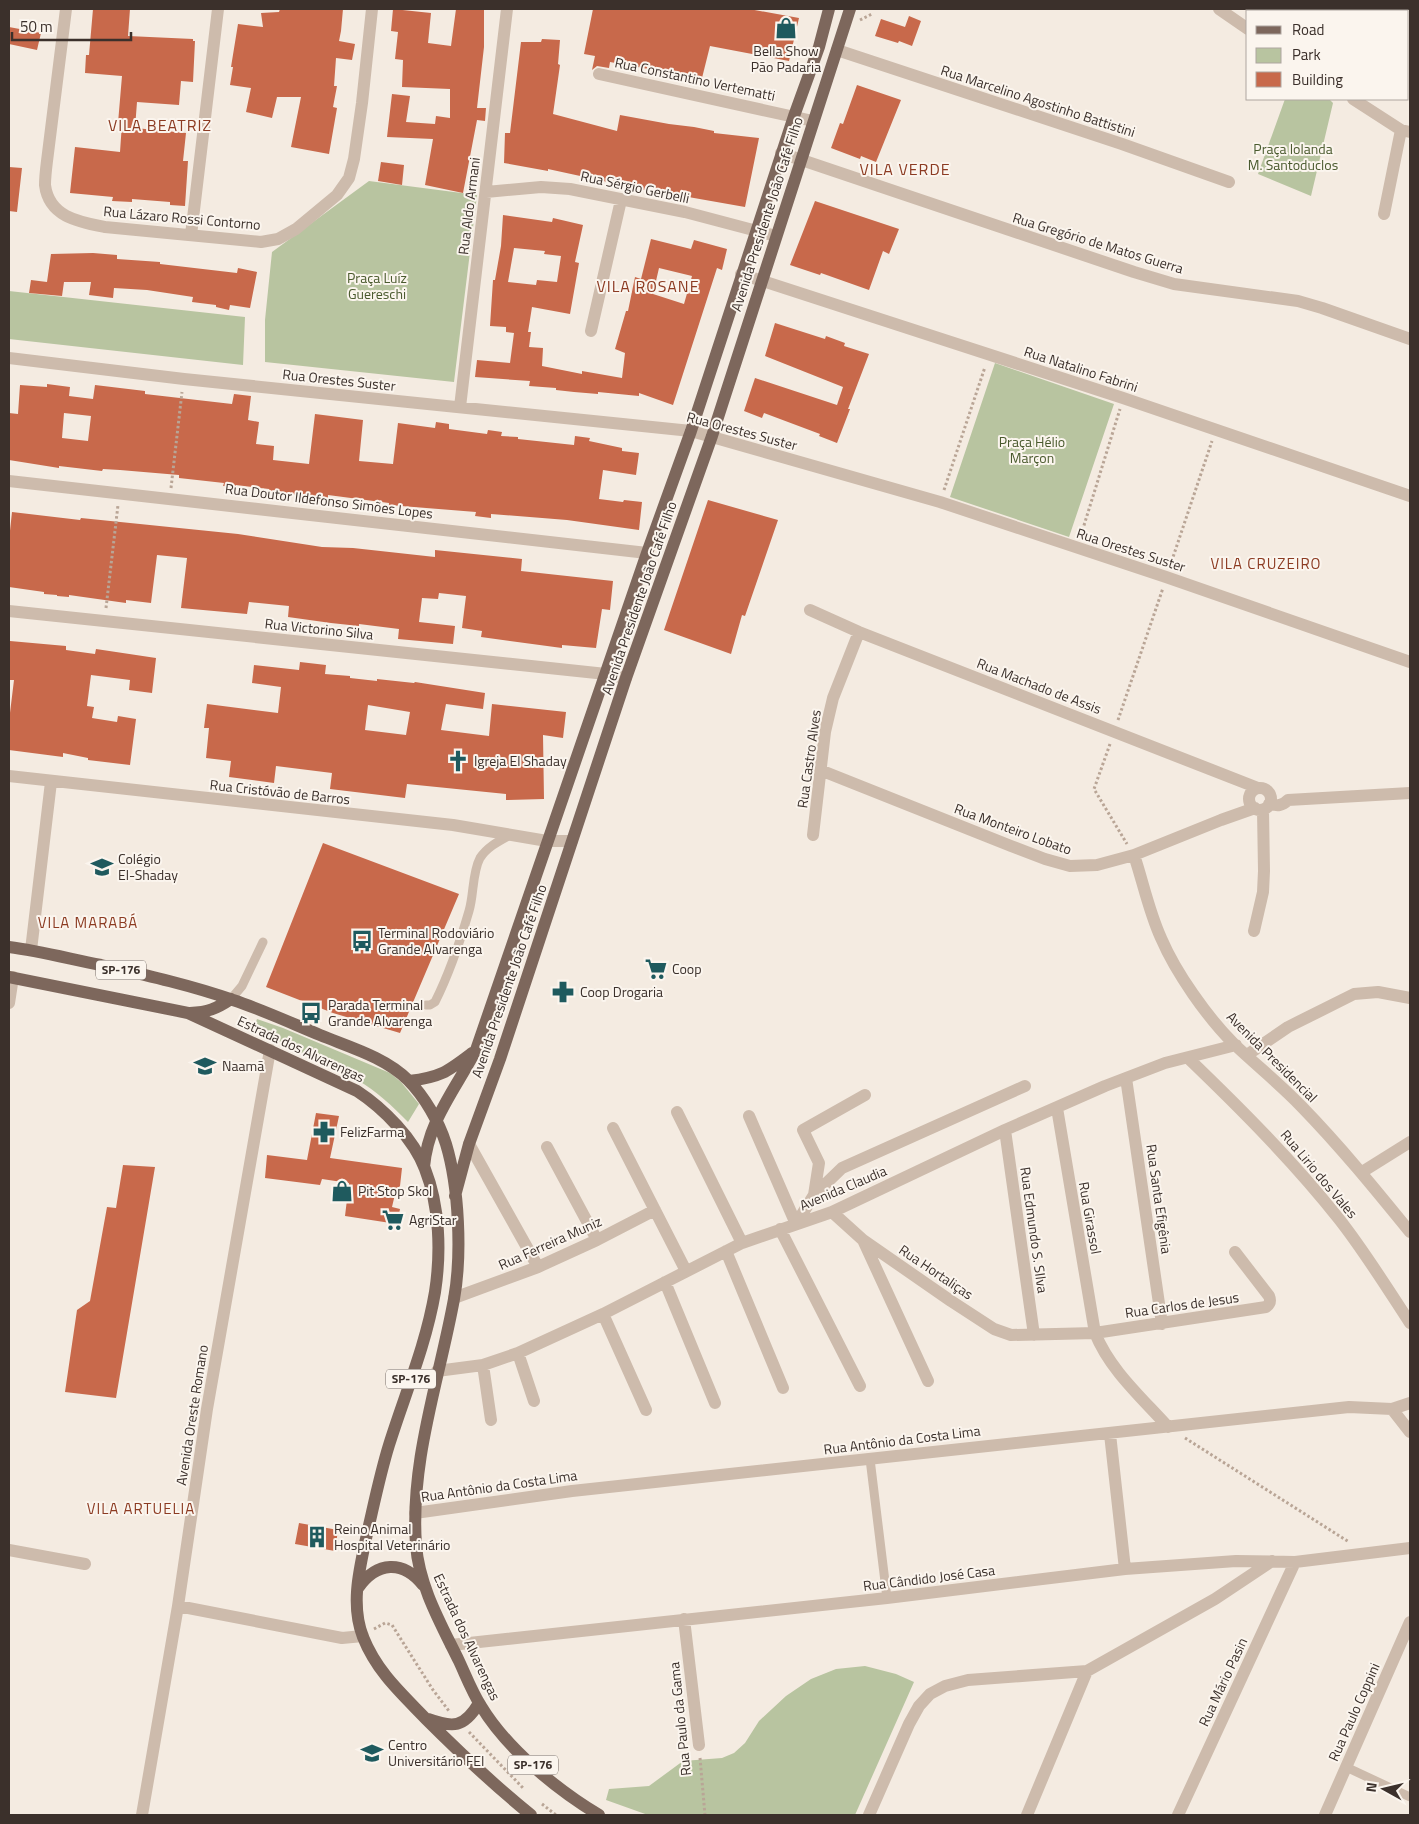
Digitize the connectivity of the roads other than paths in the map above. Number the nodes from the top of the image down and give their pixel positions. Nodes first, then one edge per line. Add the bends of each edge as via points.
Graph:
1 (66, 9) edge
2 (218, 9) edge
3 (372, 9) edge
4 (507, 9) edge
5 (829, 9) edge
6 (850, 9) edge
7 (1219, 9) edge
8 (1246, 28) edge
9 (837, 50) junction
10 (599, 74) dead end
11 (1355, 100) edge
12 (794, 116) junction
13 (813, 121) junction
14 (1406, 131) edge
15 (781, 153) junction
16 (800, 159) junction
17 (1229, 182) dead end
18 (486, 192) junction
19 (621, 200) junction
20 (1384, 214) dead end
21 (756, 230) junction
22 (191, 235) junction
23 (776, 236) junction
24 (741, 274) junction
25 (761, 280) junction
26 (591, 331) dead end
27 (1410, 339) edge
28 (9, 358) edge
29 (460, 407) junction
30 (691, 431) junction
31 (712, 436) junction
32 (9, 481) edge
33 (1410, 496) edge
34 (647, 553) junction
35 (810, 610) dead end
36 (9, 611) edge
37 (859, 632) junction
38 (1410, 662) edge
39 (606, 674) junction
40 (626, 678) junction
41 (820, 770) junction
42 (9, 776) edge
43 (51, 782) junction
44 (1258, 788) junction
45 (1410, 793) edge
46 (1264, 804) junction
47 (510, 834) junction
48 (813, 835) dead end
49 (547, 840) junction
50 (572, 841) junction
51 (1134, 855) junction
52 (1254, 931) dead end
53 (262, 942) dead end
54 (9, 947) edge
55 (31, 950) junction
56 (11, 977) edge
57 (1410, 998) edge
58 (232, 999) junction
59 (9, 1003) edge
60 (426, 1005) dead end
61 (188, 1013) junction
62 (1236, 1046) junction
63 (270, 1050) junction
64 (476, 1050) junction
65 (1247, 1055) junction
66 (1188, 1058) junction
67 (1126, 1078) junction
68 (409, 1081) junction
69 (1026, 1086) dead end
70 (865, 1095) dead end
71 (1057, 1108) junction
72 (677, 1112) dead end
73 (749, 1116) dead end
74 (435, 1120) junction
75 (613, 1128) dead end
76 (1005, 1130) junction
77 (1410, 1142) edge
78 (469, 1144) junction
79 (547, 1147) dead end
80 (424, 1167) junction
81 (1362, 1172) junction
82 (814, 1195) junction
83 (455, 1196) junction
84 (655, 1210) junction
85 (832, 1212) junction
86 (796, 1224) junction
87 (780, 1229) junction
88 (1410, 1232) edge
89 (598, 1240) junction
90 (863, 1240) junction
91 (742, 1243) junction
92 (726, 1252) junction
93 (1235, 1252) dead end
94 (538, 1267) junction
95 (686, 1271) junction
96 (665, 1282) junction
97 (454, 1298) junction
98 (603, 1314) junction
99 (1410, 1323) edge
100 (1162, 1324) junction
101 (1095, 1333) junction
102 (1034, 1335) junction
103 (518, 1353) junction
104 (483, 1364) junction
105 (437, 1372) junction
106 (928, 1381) dead end
107 (860, 1386) dead end
108 (783, 1388) dead end
109 (534, 1401) dead end
110 (1410, 1403) edge
111 (715, 1404) dead end
112 (1392, 1408) junction
113 (646, 1410) dead end
114 (491, 1420) dead end
115 (1168, 1427) junction
116 (1410, 1432) edge
117 (1110, 1434) junction
118 (870, 1459) junction
119 (415, 1513) junction
120 (1410, 1548) edge
121 (9, 1550) edge
122 (1272, 1560) junction
123 (1295, 1562) junction
124 (85, 1564) dead end
125 (1125, 1569) junction
126 (424, 1585) junction
127 (357, 1590) junction
128 (887, 1598) junction
129 (178, 1606) junction
130 (684, 1619) junction
131 (1410, 1622) edge
132 (363, 1636) junction
133 (451, 1645) junction
134 (1087, 1671) junction
135 (479, 1703) junction
136 (425, 1718) junction
137 (699, 1745) road end
138 (1346, 1767) junction
139 (1410, 1797) edge
140 (142, 1815) edge
141 (531, 1815) edge
142 (599, 1815) edge
143 (869, 1815) edge
144 (1027, 1815) edge
145 (1178, 1815) edge
146 (1324, 1815) edge

1 - 22 street, Rua Lázaro Rossi Contorno via 45,185 50,202 60,213 80,222
2 - 22 street
3 - 22 street, Rua Lázaro Rossi Contorno via 354,159 343,188 303,224 278,239 261,242
4 - 18 street, Rua Aldo Armani
5 - 12 main road, Avenida Presidente João Café Filho
6 - 9 main road, Avenida Presidente João Café Filho
7 - 8 street
9 - 13 main road, Avenida Presidente João Café Filho
9 - 17 street, Rua Marcelino Agostinho Battistini
10 - 12 street, Rua Constantino Vertematti
11 - 14 street
12 - 13 street, Rua Constantino Vertematti
12 - 15 main road, Avenida Presidente João Café Filho
13 - 16 main road, Avenida Presidente João Café Filho
14 - 20 street
15 - 16 street, Rua Gregório de Matos Guerra
15 - 21 main road, Avenida Presidente João Café Filho
16 - 23 main road, Avenida Presidente João Café Filho
16 - 27 street, Rua Gregório de Matos Guerra via 1142,275 1174,284 1298,301
18 - 19 street, Rua Sérgio Gerbelli via 541,187 570,189
18 - 29 street, Rua Aldo Armani
19 - 21 street, Rua Sérgio Gerbelli
19 - 26 street
21 - 23 street, Rua Sérgio Gerbelli
21 - 24 main road, Avenida Presidente João Café Filho
23 - 25 main road, Avenida Presidente João Café Filho
24 - 25 street, Rua Natalino Fabrini
24 - 30 main road, Avenida Presidente João Café Filho
25 - 31 main road, Avenida Presidente João Café Filho
25 - 33 street, Rua Natalino Fabrini
28 - 29 street, Rua Orestes Suster
29 - 30 street, Rua Orestes Suster
30 - 31 street, Rua Orestes Suster
30 - 34 main road, Avenida Presidente João Café Filho
31 - 38 street, Rua Orestes Suster via 940,502
31 - 40 main road, Avenida Presidente João Café Filho
32 - 34 street, Rua Doutor Ildefonso Simões Lopes
34 - 39 main road, Avenida Presidente João Café Filho
35 - 37 street, Rua Machado de Assis
36 - 39 street, Rua Victorino Silva
37 - 41 street, Rua Castro Alves via 834,698
37 - 44 street, Rua Machado de Assis
39 - 40 street, Rua Victorino Silva
39 - 49 main road, Avenida Presidente João Café Filho
40 - 50 main road, Avenida Presidente João Café Filho
41 - 48 street, Rua Castro Alves
41 - 51 street, Rua Monteiro Lobato via 1010,846 1070,866 1097,865
42 - 43 street, Rua Cristóvão de Barros
43 - 47 street, Rua Cristóvão de Barros via 453,825
43 - 55 street
44 - 46 street, Rua Machado de Assis via 1265,789
44 - 46 street via 1250,796 1251,806
45 - 46 street via 1288,800 1278,806
46 - 51 street, Rua Monteiro Lobato
46 - 52 street via 1263,892
47 - 49 street, Rua Cristóvão de Barros
47 - 60 lane via 493,844 479,860 464,925 435,1002
49 - 50 street, Rua Cristóvão de Barros
49 - 64 main road, Avenida Presidente João Café Filho
50 - 78 main road, Avenida Presidente João Café Filho
51 - 62 street, Avenida Presidencial via 1161,938 1174,963 1217,1025
53 - 58 lane via 242,986
54 - 55 main road, Estrada dos Alvarengas / SP-176
55 - 58 main road, Estrada dos Alvarengas / SP-176 via 159,978
56 - 59 street
56 - 61 main road, Estrada dos Alvarengas / SP-176
57 - 65 street via 1378,992 1354,994 1288,1028
58 - 61 main road via 217,1009
58 - 68 main road, Estrada dos Alvarengas / SP-176 via 380,1061
61 - 63 main road, Estrada dos Alvarengas / SP-176
62 - 65 street, Avenida Presidencial
62 - 66 street, Avenida Claudia
63 - 80 main road, Estrada dos Alvarengas / SP-176 via 340,1082 375,1103 403,1134
63 - 129 street, Avenida Oreste Romano via 207,1409
64 - 68 main road via 443,1074
64 - 74 main road, Avenida Presidente João Café Filho
65 - 81 street, Avenida Presidencial via 1300,1105
66 - 67 street, Avenida Claudia
66 - 99 street, Rua Lirio dos Vales via 1276,1145 1340,1220
67 - 71 street, Avenida Claudia
67 - 100 street, Rua Santa Efigênia
68 - 74 main road, Estrada dos Alvarengas / SP-176
69 - 82 street via 842,1168
70 - 82 street via 803,1130 819,1163
71 - 76 street, Avenida Claudia
71 - 101 street, Rua Girassol
72 - 91 street
73 - 86 street
74 - 80 main road, Avenida Presidente João Café Filho
74 - 83 main road, Estrada dos Alvarengas / SP-176 via 446,1146
75 - 84 street
76 - 85 street, Avenida Claudia
76 - 102 street, Rua Edmundo S. SIlva
77 - 81 street
78 - 83 main road, Avenida Presidente João Café Filho
78 - 94 street
79 - 89 street
80 - 127 main road, Estrada dos Alvarengas / SP-176 via 431,1189 437,1232 435,1293 426,1332 380,1474
81 - 88 street, Avenida Presidencial
82 - 86 street
83 - 97 main road, Estrada dos Alvarengas / SP-176 via 458,1244
84 - 89 street, Rua Ferreira Muniz
84 - 95 street
85 - 86 street, Avenida Claudia
85 - 90 street, Rua Hortaliças
86 - 87 street, Avenida Claudia
87 - 91 street, Avenida Claudia
87 - 107 street
89 - 94 street, Rua Ferreira Muniz
90 - 102 street, Rua Hortaliças via 994,1329 1011,1335
90 - 106 street
91 - 92 street, Avenida Claudia
92 - 95 street, Avenida Claudia
92 - 108 street
93 - 100 street, Rua Carlos de Jesus via 1269,1296 1269,1305 1260,1310
94 - 97 street, Rua Ferreira Muniz
95 - 96 street, Avenida Claudia
96 - 98 street, Avenida Claudia
96 - 111 street
97 - 105 main road, Estrada dos Alvarengas / SP-176
98 - 103 street, Avenida Claudia
98 - 113 street
100 - 101 street, Rua Carlos de Jesus
101 - 102 street, Rua Carlos de Jesus
101 - 115 street, Rua Girassol via 1117,1371
103 - 104 street, Avenida Claudia
103 - 109 street
104 - 105 street, Avenida Claudia
104 - 114 street
105 - 119 main road, Estrada dos Alvarengas / SP-176 via 418,1474
110 - 112 street, Rua Antônio da Costa Lima
112 - 115 street, Rua Antônio da Costa Lima via 1349,1407
112 - 116 street
115 - 117 street, Rua Antônio da Costa Lima
117 - 118 street, Rua Antônio da Costa Lima
117 - 125 street
118 - 119 street, Rua Antônio da Costa Lima via 572,1491
118 - 128 lane
119 - 126 main road, Estrada dos Alvarengas / SP-176 via 416,1547
120 - 123 street, Rua Cândido José Casa
121 - 124 street
122 - 123 street, Rua Cândido José Casa
122 - 125 street, Rua Cândido José Casa
122 - 134 street via 1206,1604
123 - 145 street, Rua Mário Pasin
125 - 128 street, Rua Cândido José Casa
126 - 127 main road via 411,1573 380,1567
126 - 133 main road, Estrada dos Alvarengas / SP-176
127 - 132 main road, Estrada dos Alvarengas / SP-176
128 - 130 street, Rua Cândido José Casa
129 - 132 street via 342,1638
129 - 140 street, Avenida Oreste Romano
130 - 133 street, Rua Cândido José Casa
130 - 137 street, Rua Paulo da Gama
131 - 138 street, Rua Paulo Coppini
132 - 136 main road, Estrada dos Alvarengas / SP-176 via 397,1690
133 - 135 main road, Estrada dos Alvarengas / SP-176
134 - 143 street via 968,1680 930,1694 909,1724
134 - 144 street
135 - 136 main road via 461,1723 444,1724
135 - 142 main road, Estrada dos Alvarengas / SP-176 via 492,1724 526,1760
136 - 141 main road, Estrada dos Alvarengas / SP-176 via 466,1759
138 - 139 lane
138 - 146 street, Rua Paulo Coppini

